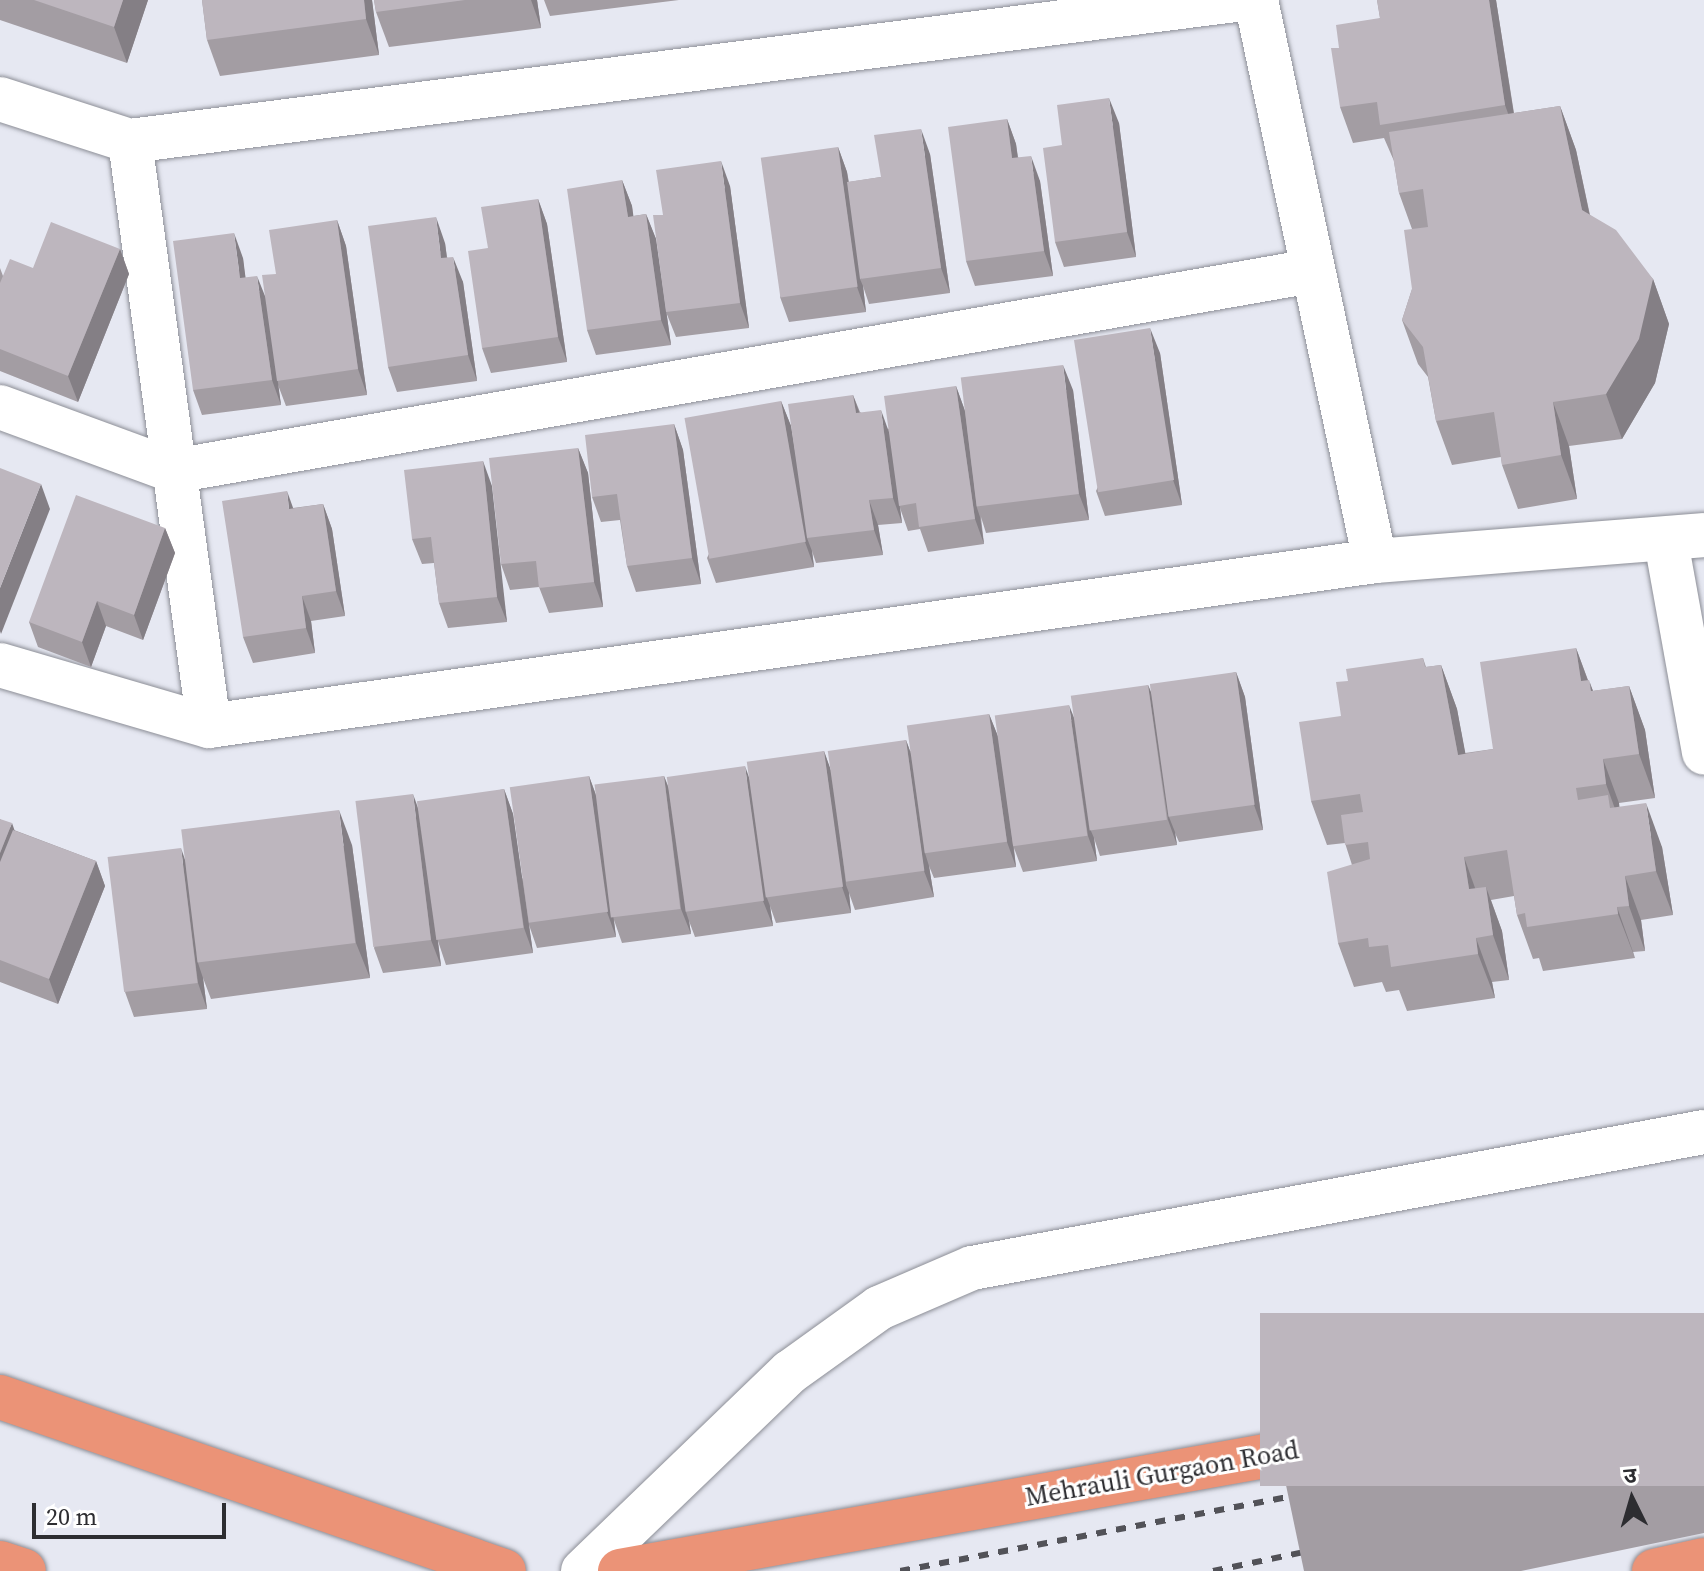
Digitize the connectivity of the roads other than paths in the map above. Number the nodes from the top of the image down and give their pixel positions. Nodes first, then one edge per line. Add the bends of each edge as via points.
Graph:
1 (1235, 0) edge
2 (1256, 0) edge
3 (0, 99) edge
4 (130, 141) junction
5 (1312, 271) junction
6 (0, 407) edge
7 (174, 471) junction
8 (1685, 538) edge
9 (1375, 561) junction
10 (0, 665) edge
11 (209, 726) junction
12 (1704, 753) edge
13 (1704, 1132) edge
14 (0, 1397) edge
15 (1374, 1437) edge
16 (1704, 1560) edge
17 (0, 1563) edge
18 (24, 1571) edge
19 (504, 1571) edge
20 (583, 1571) edge
21 (620, 1571) edge
22 (1654, 1571) edge

1 - 4 street
2 - 5 street
3 - 4 street
4 - 7 street
5 - 7 street
5 - 9 street
6 - 7 street
7 - 11 street
8 - 9 street
8 - 12 street
9 - 11 street
10 - 11 street
13 - 20 street via 972,1268 879,1308 790,1372
14 - 19 highway
15 - 21 highway, Mehrauli Gurgaon Road
16 - 22 highway
17 - 18 highway

